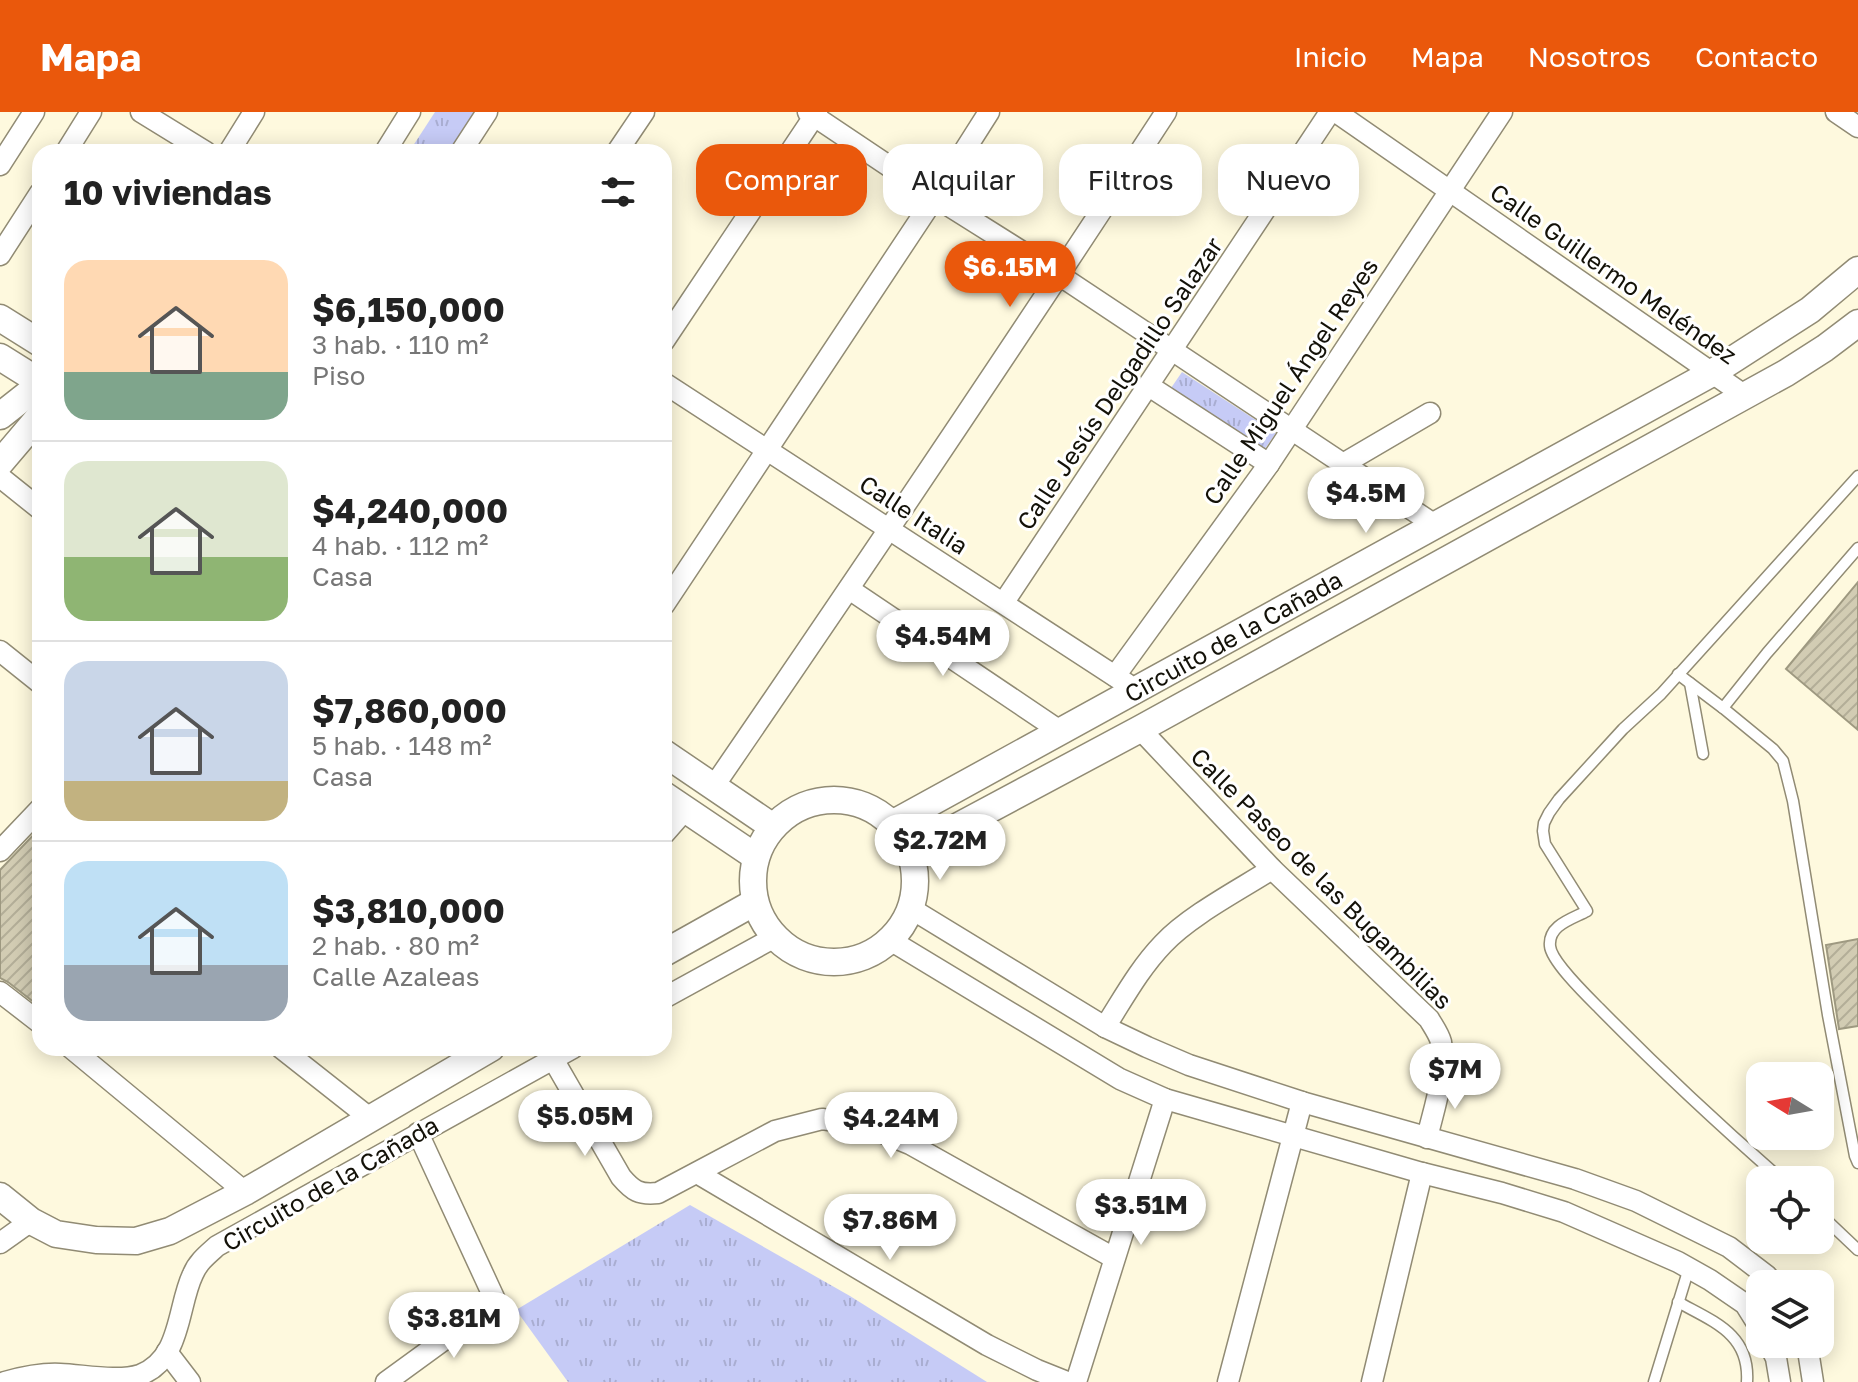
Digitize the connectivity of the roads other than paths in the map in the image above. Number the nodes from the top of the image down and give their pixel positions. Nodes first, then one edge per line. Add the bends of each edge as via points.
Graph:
1 (34, 112) edge
2 (91, 112) edge
3 (141, 112) edge
4 (254, 112) edge
5 (410, 112) edge
6 (487, 112) edge
7 (644, 112) edge
8 (989, 112) edge
9 (1166, 112) edge
10 (1333, 112) edge
11 (1502, 112) edge
12 (1836, 112) edge
13 (813, 113) edge
14 (1858, 127) edge
15 (71, 144) edge
16 (193, 144) edge
17 (234, 144) edge
18 (390, 144) edge
19 (466, 144) edge
20 (622, 144) edge
21 (969, 144) edge
22 (883, 161) edge
23 (0, 165) edge
24 (1450, 190) junction
25 (32, 206) edge
26 (922, 216) edge
27 (965, 216) edge
28 (0, 255) edge
29 (1858, 270) edge
30 (1059, 275) junction
31 (0, 318) edge
32 (1858, 323) edge
33 (672, 329) edge
34 (32, 338) edge
35 (1172, 350) junction
36 (0, 357) edge
37 (1712, 373) junction
38 (32, 377) edge
39 (1149, 386) junction
40 (672, 388) edge
41 (32, 393) edge
42 (1744, 395) junction
43 (1430, 413) dead end
44 (0, 416) edge
45 (32, 425) edge
46 (1291, 430) junction
47 (766, 450) junction
48 (0, 463) edge
49 (1269, 464) junction
50 (1343, 464) junction
51 (1858, 476) edge
52 (0, 477) edge
53 (32, 503) edge
54 (1435, 525) junction
55 (889, 529) junction
56 (1858, 548) edge
57 (849, 589) junction
58 (672, 593) edge
59 (1004, 602) junction
60 (0, 651) edge
61 (1678, 674) junction
62 (32, 677) edge
63 (1125, 682) junction
64 (1690, 683) junction
65 (1723, 708) junction
66 (1140, 729) junction
67 (1060, 731) junction
68 (1703, 754) dead end
69 (672, 758) edge
70 (714, 786) junction
71 (675, 802) edge
72 (32, 816) edge
73 (892, 824) junction
74 (773, 827) junction
75 (5, 838) edge
76 (910, 852) junction
77 (756, 857) junction
78 (1272, 869) junction
79 (755, 902) junction
80 (910, 908) junction
81 (775, 937) junction
82 (890, 940) junction
83 (672, 949) edge
84 (0, 992) edge
85 (672, 994) edge
86 (32, 1017) edge
87 (1105, 1027) junction
88 (81, 1056) edge
89 (291, 1056) edge
90 (477, 1056) edge
91 (558, 1056) edge
92 (553, 1059) junction
93 (1165, 1099) junction
94 (1302, 1102) junction
95 (371, 1119) junction
96 (418, 1133) junction
97 (1293, 1137) junction
98 (1427, 1138) junction
99 (1858, 1163) edge
100 (1765, 1166) edge
101 (697, 1173) junction
102 (1422, 1173) junction
103 (245, 1192) junction
104 (0, 1196) edge
105 (31, 1221) junction
106 (1834, 1227) edge
107 (0, 1243) edge
108 (1858, 1250) edge
109 (1114, 1258) junction
110 (1689, 1268) junction
111 (1753, 1270) edge
112 (1678, 1302) junction
113 (1745, 1304) edge
114 (167, 1352) junction
115 (1776, 1358) edge
116 (1809, 1358) edge
117 (144, 1378) edge
118 (5, 1382) edge
119 (190, 1382) edge
120 (386, 1382) edge
121 (1067, 1382) edge
122 (1076, 1382) edge
123 (1228, 1382) edge
124 (1372, 1382) edge
125 (1654, 1382) edge
126 (1747, 1382) edge
127 (1780, 1382) edge
128 (1813, 1382) edge

1 - 23 street
2 - 15 street
3 - 16 street
4 - 17 street
5 - 18 street
6 - 19 street
7 - 20 street
8 - 21 street
9 - 30 street
10 - 24 street, Calle Guillermo Meléndez
10 - 35 street, Calle Jesús Delgadillo Salazar
11 - 24 street, Calle Miguel Ángel Reyes
12 - 14 street
13 - 22 street
13 - 33 street
24 - 37 street, Calle Guillermo Meléndez
24 - 46 street, Calle Miguel Ángel Reyes
25 - 28 street
26 - 47 street
27 - 30 street
29 - 37 street, Circuito de la Cañada via 1810,310
30 - 35 street
30 - 55 street
31 - 34 street
32 - 42 street, Circuito de la Cañada
35 - 39 street, Calle Jesús Delgadillo Salazar
35 - 46 street
36 - 38 street
37 - 42 street, Calle Guillermo Meléndez
37 - 54 street, Circuito de la Cañada
39 - 49 street
39 - 59 street, Calle Jesús Delgadillo Salazar
40 - 47 street, Calle Italia
41 - 44 street
42 - 66 street, Circuito de la Cañada
43 - 50 street
45 - 48 street
46 - 49 street, Calle Miguel Ángel Reyes
46 - 50 street
47 - 55 street, Calle Italia
47 - 58 street
49 - 63 street, Calle Miguel Ángel Reyes
50 - 54 street
51 - 61 lane
52 - 53 street
54 - 63 street, Circuito de la Cañada
55 - 57 street
55 - 59 street, Calle Italia
56 - 65 lane
57 - 67 street
57 - 70 street
59 - 63 street, Calle Italia
60 - 62 street
61 - 64 lane
61 - 100 lane via 1559,799 1544,823 1545,844 1587,911 1559,925 1550,938 1551,953 1642,1053
63 - 67 street, Circuito de la Cañada
64 - 65 lane
64 - 68 lane
65 - 99 lane via 1783,761
66 - 76 street, Circuito de la Cañada
66 - 78 street, Calle Paseo de las Bugambilias
67 - 73 street, Circuito de la Cañada
69 - 70 street
70 - 74 street
71 - 77 street
72 - 75 street
73 - 74 street via 870,808 845,800 818,801 793,810
73 - 76 street
74 - 77 street
76 - 80 street via 915,889
77 - 79 street
78 - 87 street via 1164,943
78 - 98 street, Calle Paseo de las Bugambilias via 1429,1019 1441,1039 1441,1075
79 - 81 street
79 - 83 street
80 - 82 street
80 - 87 street
81 - 82 street via 819,961 869,954
81 - 85 street
82 - 93 street via 1120,1079
84 - 86 street
87 - 94 street via 1189,1065
88 - 103 street
89 - 95 street
90 - 95 street, Circuito de la Cañada
91 - 92 street, Circuito de la Cañada
92 - 96 street, Circuito de la Cañada
92 - 101 street via 630,1187 643,1194 658,1193
93 - 97 street
93 - 109 street
94 - 97 street
94 - 98 street
95 - 103 street, Circuito de la Cañada
96 - 114 street, Circuito de la Cañada via 203,1258
96 - 120 street via 496,1302
97 - 102 street
97 - 123 street
98 - 111 street via 1636,1201 1729,1247
101 - 109 street via 775,1131 822,1119 864,1125 910,1144
101 - 121 street via 987,1345
102 - 110 street via 1564,1212
102 - 124 street
103 - 105 street, Circuito de la Cañada via 170,1231 136,1241 56,1234
104 - 105 street, Circuito de la Cañada
105 - 107 street
106 - 108 lane
109 - 122 street
110 - 112 lane
110 - 113 street
112 - 125 lane
112 - 126 lane via 1734,1336 1747,1363
114 - 117 street, Circuito de la Cañada
114 - 119 street
115 - 127 street
116 - 128 street
117 - 118 street, Circuito de la Cañada via 57,1374

